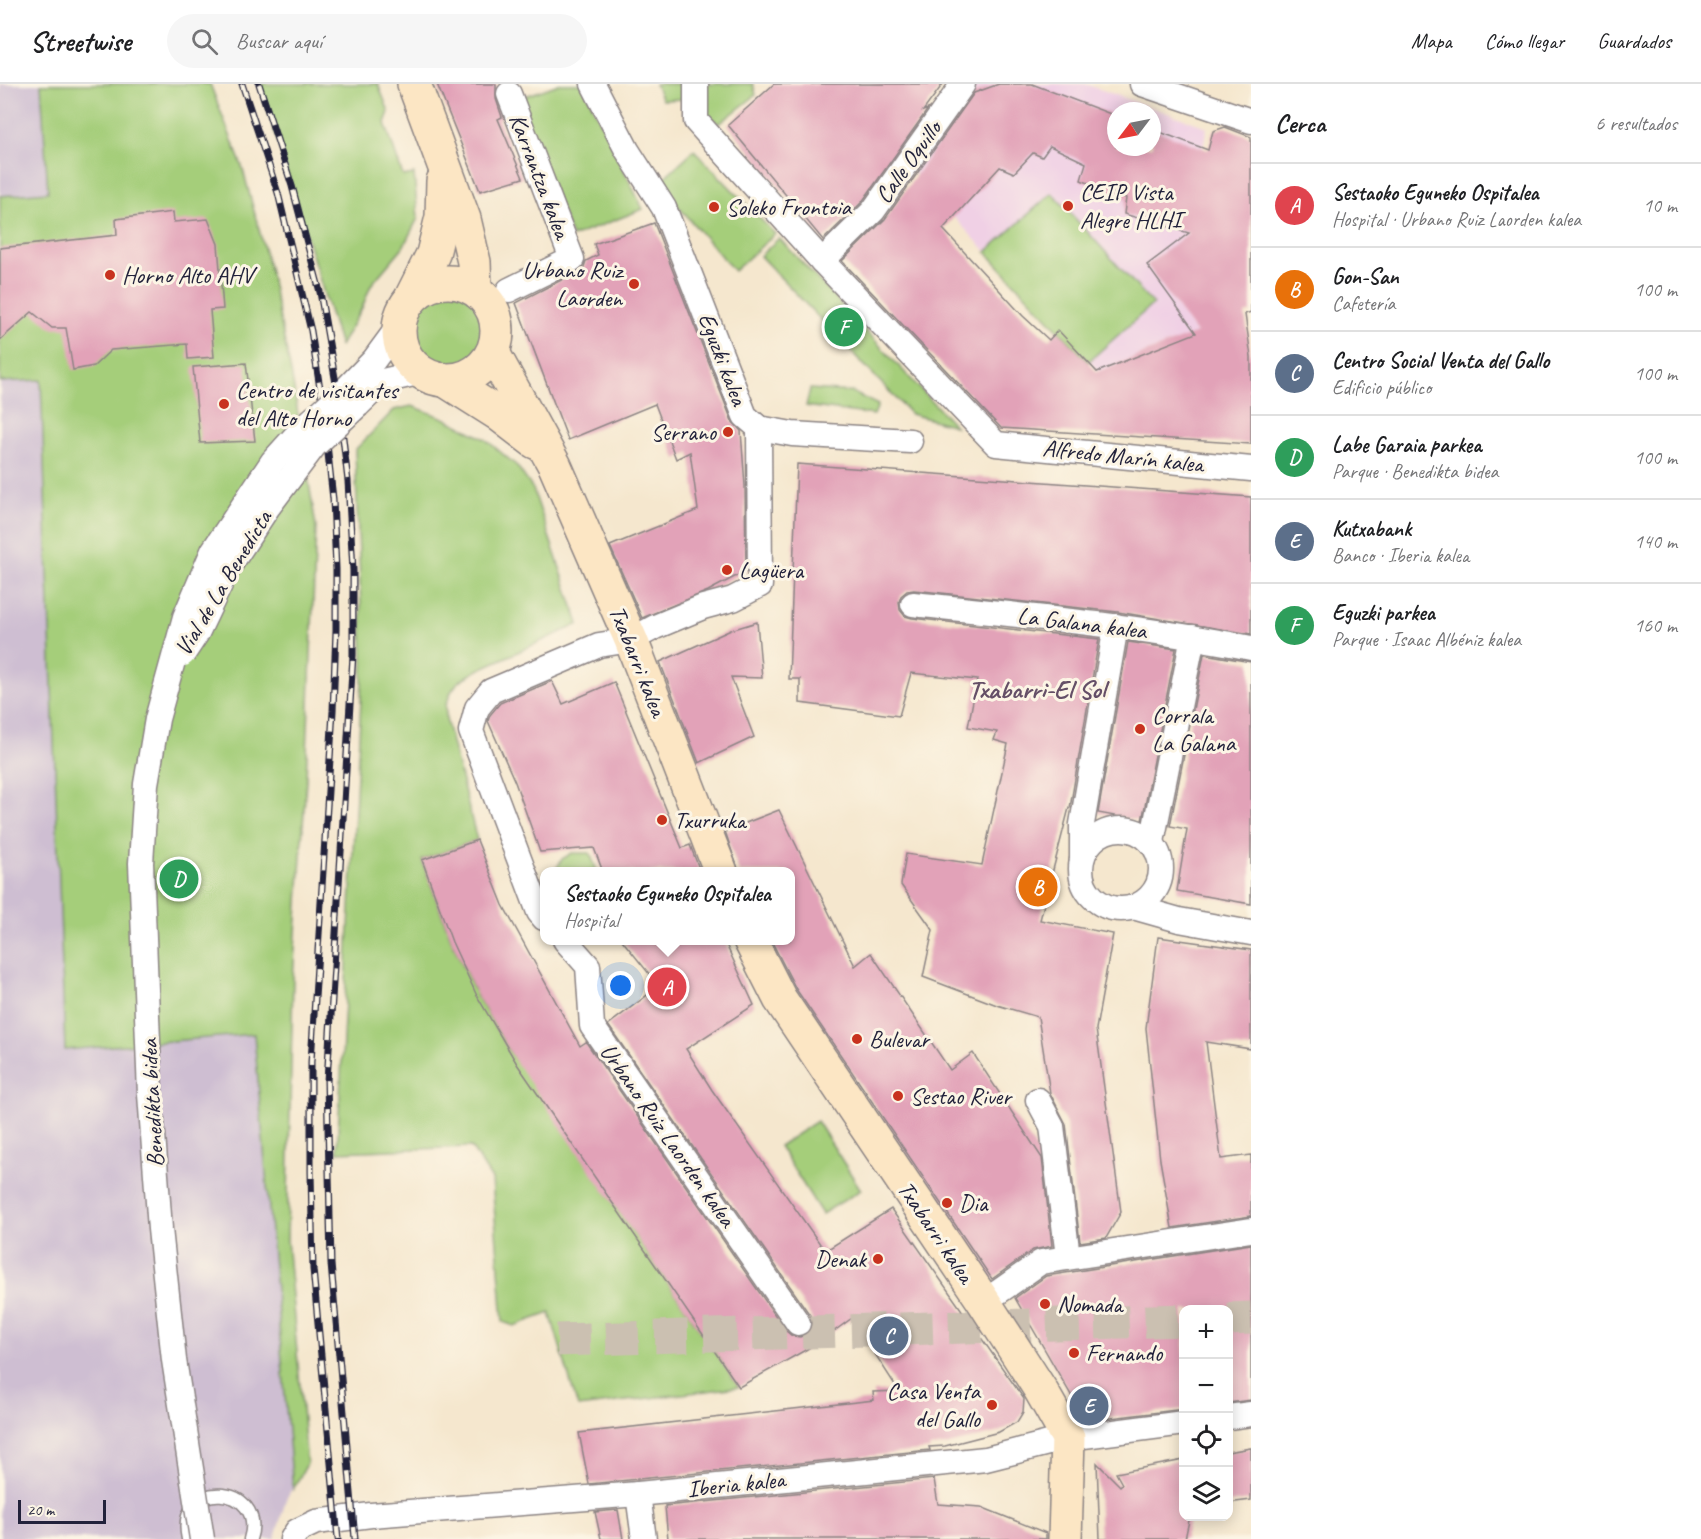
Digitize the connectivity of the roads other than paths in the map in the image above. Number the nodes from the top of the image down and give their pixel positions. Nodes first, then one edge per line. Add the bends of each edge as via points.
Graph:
1 (414, 84) edge
2 (593, 84) edge
3 (696, 84) edge
4 (963, 84) edge
5 (1142, 84) edge
6 (509, 94) dead end
7 (1251, 121) edge
8 (443, 164) junction
9 (822, 261) junction
10 (475, 289) junction
11 (509, 290) dead end
12 (412, 296) junction
13 (399, 326) junction
14 (493, 353) junction
15 (433, 376) junction
16 (351, 398) junction
17 (759, 428) junction
18 (910, 441) dead end
19 (548, 453) junction
20 (1251, 469) edge
21 (913, 604) dead end
22 (1116, 626) junction
23 (1193, 637) junction
24 (631, 640) junction
25 (1251, 648) edge
26 (172, 668) joint
27 (1152, 842) junction
28 (1082, 860) junction
29 (719, 867) edge
30 (1133, 907) junction
31 (540, 913) edge
32 (1251, 933) edge
33 (569, 945) edge
34 (753, 945) edge
35 (1038, 1100) dead end
36 (1251, 1230) edge
37 (1068, 1257) junction
38 (984, 1302) junction
39 (798, 1323) dead end
40 (1251, 1414) edge
41 (1233, 1416) edge
42 (1179, 1424) edge
43 (1068, 1438) junction
44 (638, 1494) junction
45 (188, 1539) edge
46 (202, 1539) edge
47 (250, 1539) edge
48 (292, 1539) edge
49 (644, 1539) edge
50 (1065, 1539) edge

1 - 8 street
2 - 17 street, Eguzki kalea via 627,150 664,208 745,416
3 - 9 street via 696,121
4 - 9 street, Calle Oquillo via 873,211
5 - 7 street
6 - 11 street, Karrantza kalea via 573,259
8 - 10 street via 464,219 474,262
8 - 12 street via 442,217 433,254
9 - 20 street, Alfredo Marín kalea via 996,444
10 - 12 street via 459,282 442,281
10 - 14 street via 494,312 497,339
12 - 13 street
13 - 15 street via 400,343 407,359
13 - 16 street, Vial de La Benedicta
14 - 15 street via 473,373 460,379
14 - 19 street, Txabarri kalea
15 - 16 street, Vial de La Benedicta via 383,381
15 - 19 street via 497,413
16 - 26 street, Vial de La Benedicta, bridge via 280,489 228,568 197,633
17 - 18 street via 792,435
17 - 24 street, Eguzki kalea via 759,585
19 - 24 street, Txabarri kalea
21 - 22 street, La Galana kalea
22 - 23 street, La Galana kalea
22 - 28 street via 1082,825
23 - 25 street, La Galana kalea
23 - 27 street
24 - 29 street, Txabarri kalea
24 - 31 street via 599,645 491,691 477,708 471,730
26 - 46 street, Benedikta bidea, bridge via 157,719 146,784 142,912 150,1094 166,1298
27 - 28 street via 1130,829 1111,830 1094,838
27 - 30 street via 1161,863 1158,886 1151,896
28 - 30 street via 1083,883 1089,894 1109,907
30 - 32 street
33 - 39 street, Urbano Ruiz Laorden kalea via 588,966 592,1026
34 - 38 street, Txabarri kalea via 780,999
35 - 37 street via 1052,1126
36 - 37 street
37 - 38 street via 1041,1262
38 - 43 street, Txabarri kalea
40 - 41 street
42 - 43 street, Iberia kalea
43 - 44 street, Iberia kalea via 986,1459
43 - 50 street
44 - 48 street, Iberia kalea via 316,1522
44 - 49 street
45 - 47 lane via 187,1517 192,1507 210,1495 221,1494 232,1496 248,1511 252,1521

